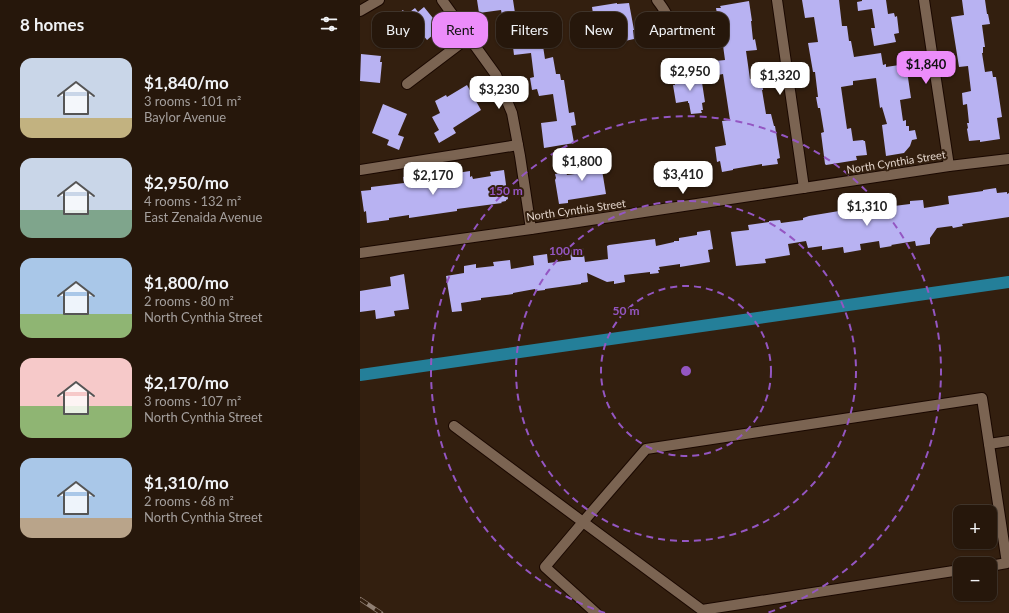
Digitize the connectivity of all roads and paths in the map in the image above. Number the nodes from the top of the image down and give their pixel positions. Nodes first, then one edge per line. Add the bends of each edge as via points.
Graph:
1 (379, 0) edge
2 (442, 0) edge
3 (658, 0) edge
4 (777, 0) edge
5 (924, 0) edge
6 (360, 10) edge
7 (451, 12) edge
8 (667, 12) edge
9 (456, 48) edge
10 (476, 48) edge
11 (407, 84) dead end
12 (518, 145) junction
13 (1009, 159) edge
14 (949, 166) junction
15 (360, 170) edge
16 (804, 188) junction
17 (531, 229) junction
18 (360, 253) edge
19 (454, 426) dead end
20 (1009, 441) edge
21 (989, 444) junction
22 (583, 522) junction
23 (997, 565) edge
24 (953, 571) edge
25 (596, 613) edge

1 - 6 street
2 - 7 street
3 - 8 street
4 - 16 street
5 - 14 street
9 - 11 street
10 - 12 street via 496,75 512,113
12 - 15 street
12 - 17 street
13 - 14 street, North Cynthia Street
14 - 16 street, North Cynthia Street
16 - 17 street, North Cynthia Street
17 - 18 street, North Cynthia Street
19 - 22 street
20 - 21 street
21 - 22 street via 982,398 646,449
21 - 23 street via 1007,563
22 - 24 street via 702,610
22 - 25 street via 545,567

